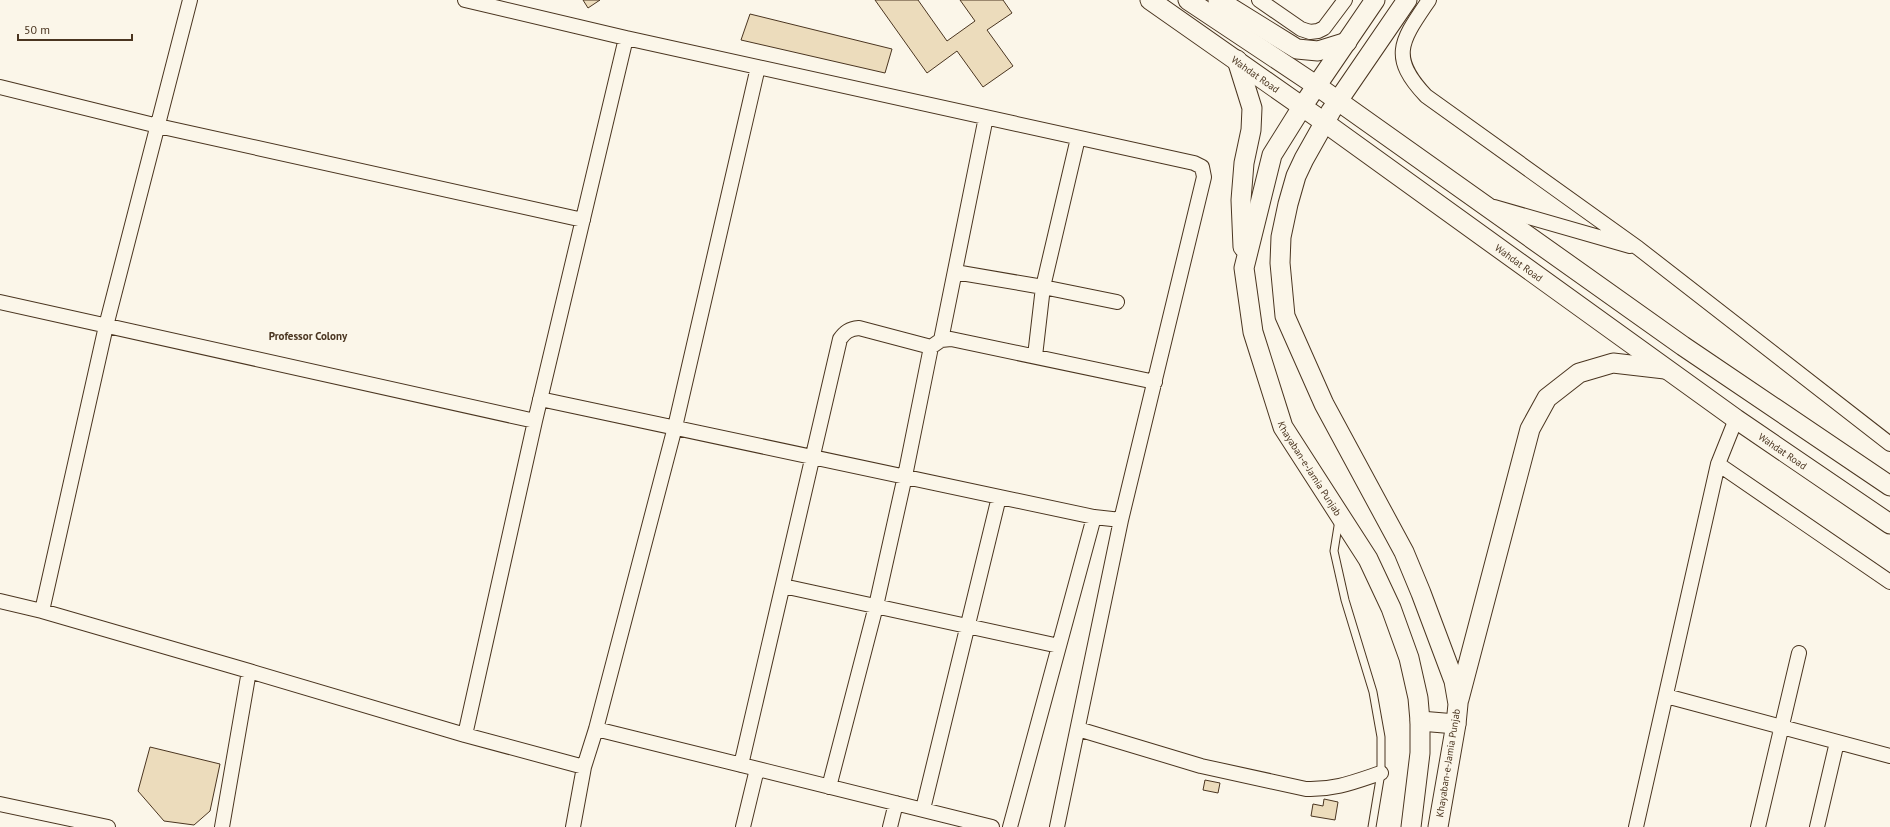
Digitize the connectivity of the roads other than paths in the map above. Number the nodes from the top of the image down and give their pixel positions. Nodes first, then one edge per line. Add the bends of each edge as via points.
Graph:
1 (190, 0) edge
2 (465, 0) edge
3 (1150, 0) edge
4 (1188, 0) edge
5 (1218, 0) edge
6 (1259, 0) edge
7 (1345, 0) edge
8 (1375, 0) edge
9 (1407, 0) edge
10 (1429, 0) edge
11 (626, 38) junction
12 (1347, 42) junction
13 (1237, 60) junction
14 (758, 67) junction
15 (1316, 86) junction
16 (0, 87) edge
17 (1338, 101) junction
18 (1302, 107) junction
19 (986, 117) junction
20 (1324, 122) junction
21 (158, 126) junction
22 (1078, 138) junction
23 (1484, 204) junction
24 (583, 220) junction
25 (1638, 248) junction
26 (1244, 268) junction
27 (954, 272) junction
28 (1043, 287) junction
29 (0, 302) edge
30 (1117, 302) dead end
31 (106, 326) junction
32 (936, 343) junction
33 (1683, 346) junction
34 (1035, 356) junction
35 (1668, 369) junction
36 (1155, 382) junction
37 (540, 399) junction
38 (1736, 419) junction
39 (535, 421) junction
40 (675, 427) junction
41 (1890, 444) edge
42 (812, 457) junction
43 (1718, 464) junction
44 (905, 476) junction
45 (1890, 486) edge
46 (998, 497) junction
47 (1339, 514) junction
48 (1094, 517) junction
49 (1121, 520) junction
50 (1890, 524) edge
51 (1890, 582) edge
52 (783, 586) junction
53 (0, 601) edge
54 (876, 606) junction
55 (42, 611) junction
56 (966, 626) junction
57 (1059, 646) junction
58 (1799, 654) dead end
59 (249, 671) junction
60 (1666, 696) junction
61 (1458, 704) junction
62 (1420, 722) junction
63 (1456, 724) junction
64 (1782, 727) junction
65 (1078, 729) junction
66 (596, 730) junction
67 (465, 735) junction
68 (1837, 742) junction
69 (1890, 756) edge
70 (741, 765) junction
71 (584, 767) junction
72 (757, 769) junction
73 (1381, 773) junction
74 (829, 787) junction
75 (896, 803) junction
76 (0, 804) edge
77 (923, 809) junction
78 (108, 827) edge
79 (222, 827) edge
80 (573, 827) edge
81 (743, 827) edge
82 (890, 827) edge
83 (992, 827) edge
84 (1010, 827) edge
85 (1057, 827) edge
86 (1372, 827) edge
87 (1411, 827) edge
88 (1438, 827) edge
89 (1636, 827) edge
90 (1758, 827) edge
91 (1817, 827) edge

1 - 21 street
2 - 11 street
3 - 13 main road, Wahdat Road
4 - 15 main road
5 - 12 main road via 1297,49 1318,51
6 - 7 street via 1301,29 1310,32 1324,28
8 - 12 main road, Khayaban-e-Jamia Punjab
9 - 17 main road, Khayaban-e-Jamia Punjab
10 - 25 street via 1408,30 1403,42 1403,58 1407,72 1416,85 1426,96
11 - 14 street
11 - 24 street
12 - 15 main road, Khayaban-e-Jamia Punjab
13 - 18 main road, Wahdat Road
13 - 26 main road via 1252,108 1241,200
14 - 19 street
14 - 40 street
15 - 17 main road
15 - 18 main road, Khayaban-e-Jamia Punjab
16 - 21 street
17 - 20 main road, Khayaban-e-Jamia Punjab
17 - 23 main road
18 - 20 main road, Wahdat Road
18 - 26 main road, Khayaban-e-Jamia Punjab via 1272,155
19 - 22 street
19 - 27 street
20 - 35 main road, Wahdat Road
20 - 61 main road, Khayaban-e-Jamia Punjab via 1296,176 1281,237 1280,264 1285,316 1324,404 1404,552 1444,652 1454,681
21 - 24 street
21 - 31 street
22 - 28 street
22 - 36 street via 1194,163 1202,167 1204,177
23 - 25 street
23 - 33 main road
24 - 37 street
25 - 41 street
26 - 47 main road, Khayaban-e-Jamia Punjab via 1253,332 1283,427
27 - 28 street
27 - 32 street
28 - 30 street
28 - 34 street
29 - 31 street
31 - 39 street
31 - 55 street
32 - 34 street via 951,339
32 - 42 street via 859,328 844,333 840,340
32 - 44 street
33 - 35 main road
33 - 45 main road
34 - 36 street
35 - 38 main road, Wahdat Road
35 - 61 main road via 1613,363 1579,373 1547,398 1530,429
36 - 49 street
37 - 39 street
37 - 40 street
38 - 43 street
38 - 50 main road, Wahdat Road
39 - 67 street
40 - 42 street
40 - 66 street
42 - 44 street
42 - 52 street
43 - 51 street
43 - 60 street
44 - 46 street
44 - 54 street
46 - 48 street
46 - 56 street
47 - 62 main road, Khayaban-e-Jamia Punjab via 1368,559 1391,608 1409,658 1418,698
47 - 73 lane via 1334,552 1345,600 1373,692 1381,737
48 - 49 street
48 - 57 street
49 - 65 street
52 - 54 street
52 - 70 street
53 - 55 street
54 - 56 street
54 - 74 street
55 - 59 street
56 - 57 street
56 - 77 street
57 - 84 street
58 - 64 street
59 - 67 street
59 - 79 street
60 - 64 street
60 - 89 street
61 - 63 main road, Khayaban-e-Jamia Punjab
62 - 63 main road
62 - 87 main road, Khayaban-e-Jamia Punjab via 1420,753
63 - 88 main road, Khayaban-e-Jamia Punjab
64 - 68 street
64 - 90 street
65 - 73 street via 1201,766 1306,789 1324,790 1339,787
65 - 85 street
66 - 70 street
66 - 71 street
67 - 71 street
68 - 69 street
68 - 91 street
70 - 72 street
71 - 80 street
72 - 74 street
72 - 81 street
73 - 86 lane
74 - 75 street
75 - 77 street
75 - 82 street
76 - 78 street
77 - 83 street

